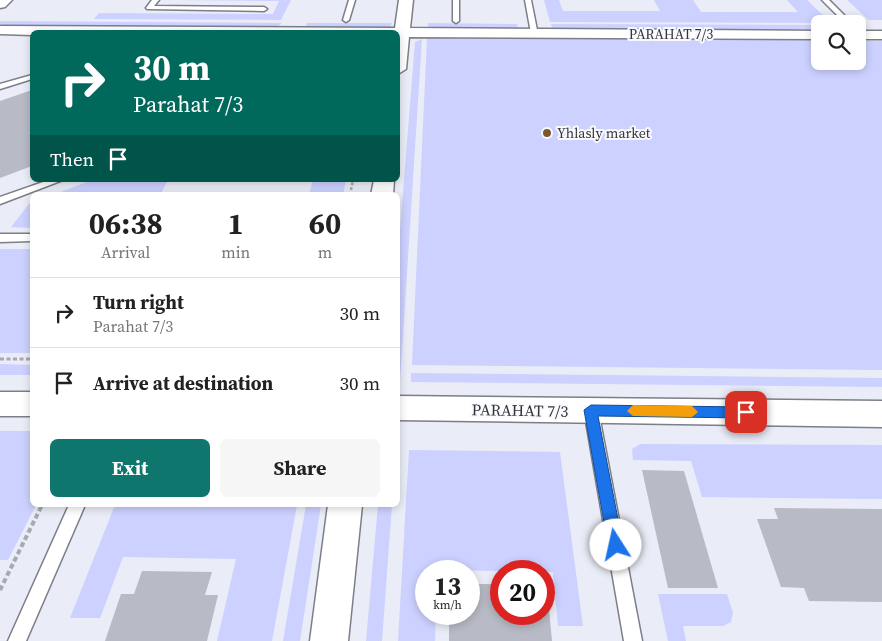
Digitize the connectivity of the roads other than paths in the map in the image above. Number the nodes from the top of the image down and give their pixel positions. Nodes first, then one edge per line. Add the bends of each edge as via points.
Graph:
1 (5, 0) edge
2 (156, 0) edge
3 (352, 0) edge
4 (406, 0) edge
5 (456, 0) edge
6 (528, 0) edge
7 (825, 0) edge
8 (0, 4) edge
9 (264, 9) dead end
10 (841, 15) edge
11 (456, 21) dead end
12 (350, 28) edge
13 (0, 30) edge
14 (376, 30) edge
15 (402, 32) junction
16 (535, 33) junction
17 (866, 34) edge
18 (811, 35) edge
19 (882, 35) edge
20 (400, 50) edge
21 (30, 78) edge
22 (0, 87) edge
23 (52, 182) edge
24 (0, 201) edge
25 (0, 238) edge
26 (30, 238) edge
27 (0, 404) edge
28 (30, 404) edge
29 (400, 408) edge
30 (591, 410) junction
31 (882, 414) edge
32 (76, 507) edge
33 (345, 507) edge
34 (17, 641) edge
35 (329, 641) edge
36 (633, 641) edge

1 - 8 street
2 - 9 lane via 149,8
3 - 12 lane
4 - 15 street
5 - 11 lane
6 - 16 lane
7 - 10 lane
12 - 13 street, PARAHAT 7/3
12 - 14 street, PARAHAT 7/3
15 - 16 street, PARAHAT 7/3
15 - 20 street
16 - 18 street, PARAHAT 7/3
17 - 19 street
21 - 22 lane
23 - 24 lane
25 - 26 lane
27 - 28 street
29 - 30 street, PARAHAT 7/3
30 - 31 street, PARAHAT 7/3
30 - 36 lane
32 - 34 lane
33 - 35 street

